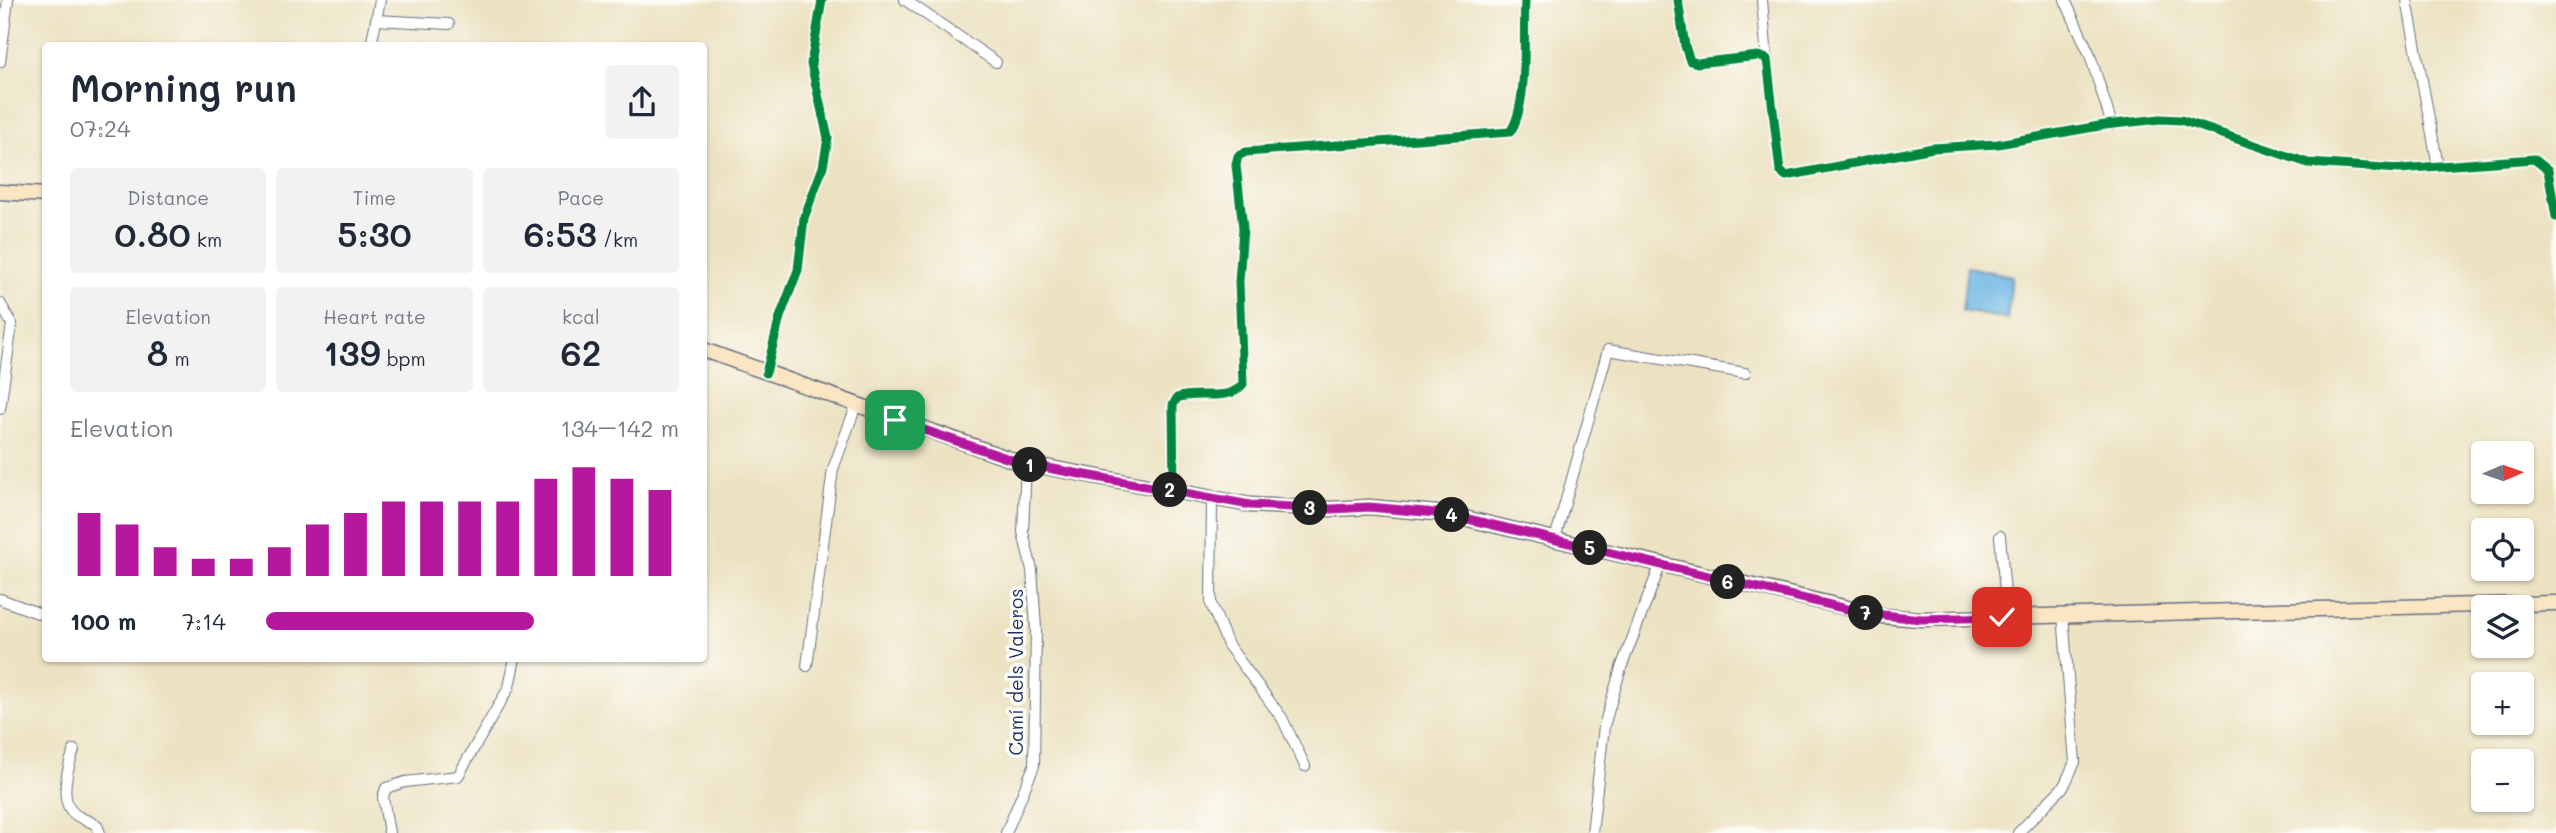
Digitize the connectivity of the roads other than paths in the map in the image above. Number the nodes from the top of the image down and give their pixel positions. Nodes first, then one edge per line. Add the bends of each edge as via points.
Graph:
1 (8, 0) edge
2 (380, 0) edge
3 (822, 0) edge
4 (905, 0) edge
5 (1525, 0) edge
6 (1678, 0) edge
7 (1762, 0) edge
8 (2064, 0) edge
9 (2407, 0) edge
10 (376, 20) junction
11 (449, 24) dead end
12 (372, 42) edge
13 (1767, 59) junction
14 (0, 62) edge
15 (996, 62) dead end
16 (2112, 125) junction
17 (2438, 166) junction
18 (0, 192) edge
19 (42, 195) edge
20 (2556, 217) edge
21 (0, 303) edge
22 (707, 351) edge
23 (766, 373) junction
24 (1745, 373) dead end
25 (856, 406) junction
26 (0, 409) edge
27 (1027, 464) junction
28 (1174, 491) junction
29 (1212, 498) junction
30 (2000, 536) dead end
31 (1555, 539) junction
32 (1660, 566) junction
33 (0, 599) edge
34 (2556, 603) edge
35 (42, 615) edge
36 (2063, 615) junction
37 (2007, 617) junction
38 (514, 662) edge
39 (807, 666) dead end
40 (74, 750) dead end
41 (1306, 766) dead end
42 (100, 833) edge
43 (389, 833) edge
44 (1006, 833) edge
45 (1592, 833) edge
46 (2018, 833) edge

1 - 14 street
2 - 10 street
3 - 23 street via 811,64 828,138 823,167 804,218 798,270
4 - 15 street
5 - 28 street via 1520,105 1510,132 1376,140 1238,156 1243,384 1228,394 1177,398
6 - 13 street via 1690,61
7 - 13 street
8 - 16 street via 2090,55
9 - 17 street
10 - 11 street
10 - 12 street
13 - 16 street via 1775,144 1780,172 1786,176 1879,156 1998,144
16 - 17 street via 2181,120 2308,163 2400,170
17 - 20 street via 2534,159 2548,170
18 - 19 main road
21 - 26 street via 12,324
22 - 23 main road
23 - 25 main road
24 - 31 street via 1608,350
25 - 27 main road
25 - 39 street via 833,469
27 - 28 main road
27 - 44 street, Camí dels Valeros via 1023,532 1037,628 1034,766
28 - 29 main road
29 - 31 main road via 1287,508 1411,509
29 - 41 street via 1211,604 1228,645 1282,718
30 - 37 street
31 - 32 main road
32 - 37 main road via 1882,616
32 - 45 street via 1604,726
33 - 35 street
34 - 36 main road
36 - 37 main road
36 - 46 street via 2075,762 2064,786
38 - 43 street via 509,687 458,776 386,788 383,797
40 - 42 street via 66,775 70,809 97,825

